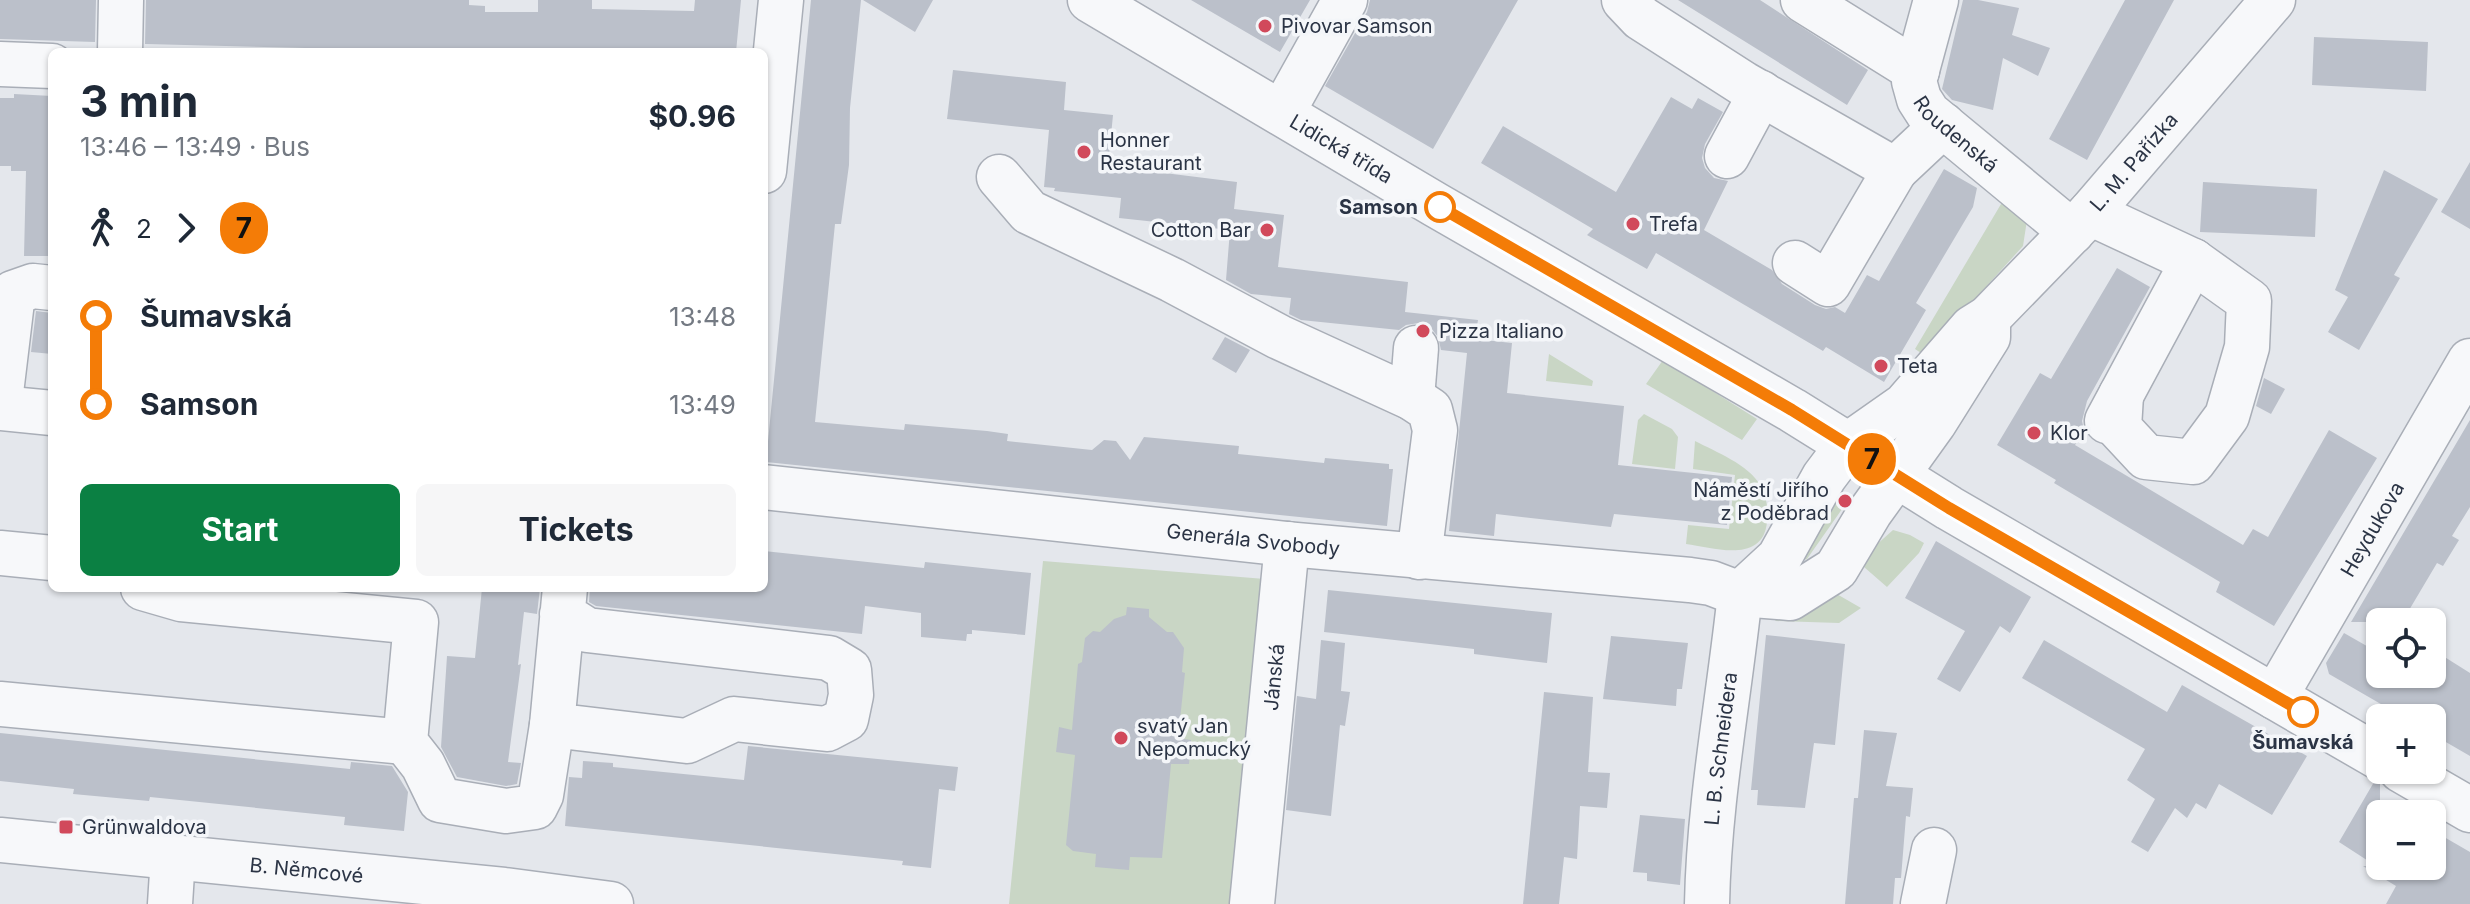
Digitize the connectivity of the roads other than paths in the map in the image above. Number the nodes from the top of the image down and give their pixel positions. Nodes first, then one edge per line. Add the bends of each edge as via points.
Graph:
1 (121, 0) edge
2 (781, 0) edge
3 (1090, 0) edge
4 (1345, 0) edge
5 (1624, 0) edge
6 (1803, 0) edge
7 (1936, 0) edge
8 (2273, 0) edge
9 (120, 48) edge
10 (0, 64) edge
11 (48, 66) edge
12 (1917, 71) junction
13 (768, 82) edge
14 (1761, 93) junction
15 (1282, 113) junction
16 (1943, 125) junction
17 (1727, 156) dead end
18 (1895, 170) junction
19 (999, 177) dead end
20 (2081, 223) junction
21 (2193, 261) junction
22 (1795, 263) dead end
23 (48, 288) edge
24 (1988, 318) junction
25 (1416, 348) dead end
26 (2470, 361) edge
27 (2121, 395) junction
28 (1412, 398) junction
29 (0, 401) edge
30 (0, 408) edge
31 (48, 413) edge
32 (2096, 442) dead end
33 (1848, 445) junction
34 (1896, 475) junction
35 (768, 487) edge
36 (1287, 544) junction
37 (0, 553) edge
38 (1419, 557) junction
39 (48, 558) edge
40 (157, 592) edge
41 (1740, 594) junction
42 (564, 601) edge
43 (419, 605) edge
44 (2275, 697) junction
45 (0, 704) edge
46 (552, 725) junction
47 (405, 742) junction
48 (2366, 750) edge
49 (2425, 784) edge
50 (2470, 810) edge
51 (0, 840) edge
52 (1934, 850) dead end
53 (173, 857) junction
54 (170, 904) edge
55 (611, 904) edge
56 (1252, 904) edge
57 (1707, 904) edge
58 (1923, 904) edge

1 - 9 street
2 - 13 street
3 - 15 street, Lidická třída
4 - 15 street
5 - 14 street via 1641,18
6 - 12 street
7 - 12 street, Roudenská
8 - 20 street, L. M. Pařízka
10 - 11 street
12 - 16 street, Roudenská via 1919,99
14 - 17 street
14 - 18 street
15 - 33 street, Lidická třída
16 - 18 street
16 - 20 street, Roudenská
18 - 22 street via 1828,284
19 - 28 street via 1029,212
20 - 21 street, Roudenská
20 - 24 street, L. M. Pařízka
21 - 27 street
21 - 27 street, Roudenská via 2249,301 2247,347 2227,416 2193,462 2146,457 2119,428
23 - 29 street via 13,293
24 - 33 street, L. M. Pařízka via 1972,328 1905,405
24 - 34 street, Generála Svobody via 1988,337
25 - 28 street
26 - 44 street, Heydukova
27 - 32 street
28 - 38 street via 1430,410 1435,430
30 - 31 street
33 - 34 street, Lidická třída
33 - 41 street, L. M. Pařízka via 1779,558
34 - 41 street, Generála Svobody via 1836,569 1790,598
34 - 44 street, Lidická třída
35 - 36 street, Generála Svobody
36 - 38 street, Generála Svobody
36 - 56 street, Jánská
37 - 39 street
38 - 41 street, Generála Svobody via 1690,580
40 - 43 street via 181,599
41 - 57 street, L. B. Schneidera via 1716,771
42 - 46 street
42 - 46 street via 587,630 829,658 849,670 851,695 846,719 827,729 734,719 687,741
43 - 47 street
44 - 48 street, Lidická třída
45 - 47 street
46 - 47 street via 541,795 535,807 522,811 440,800
49 - 50 street
51 - 53 street, B. Němcové
52 - 58 street
53 - 54 street
53 - 55 street, B. Němcové

